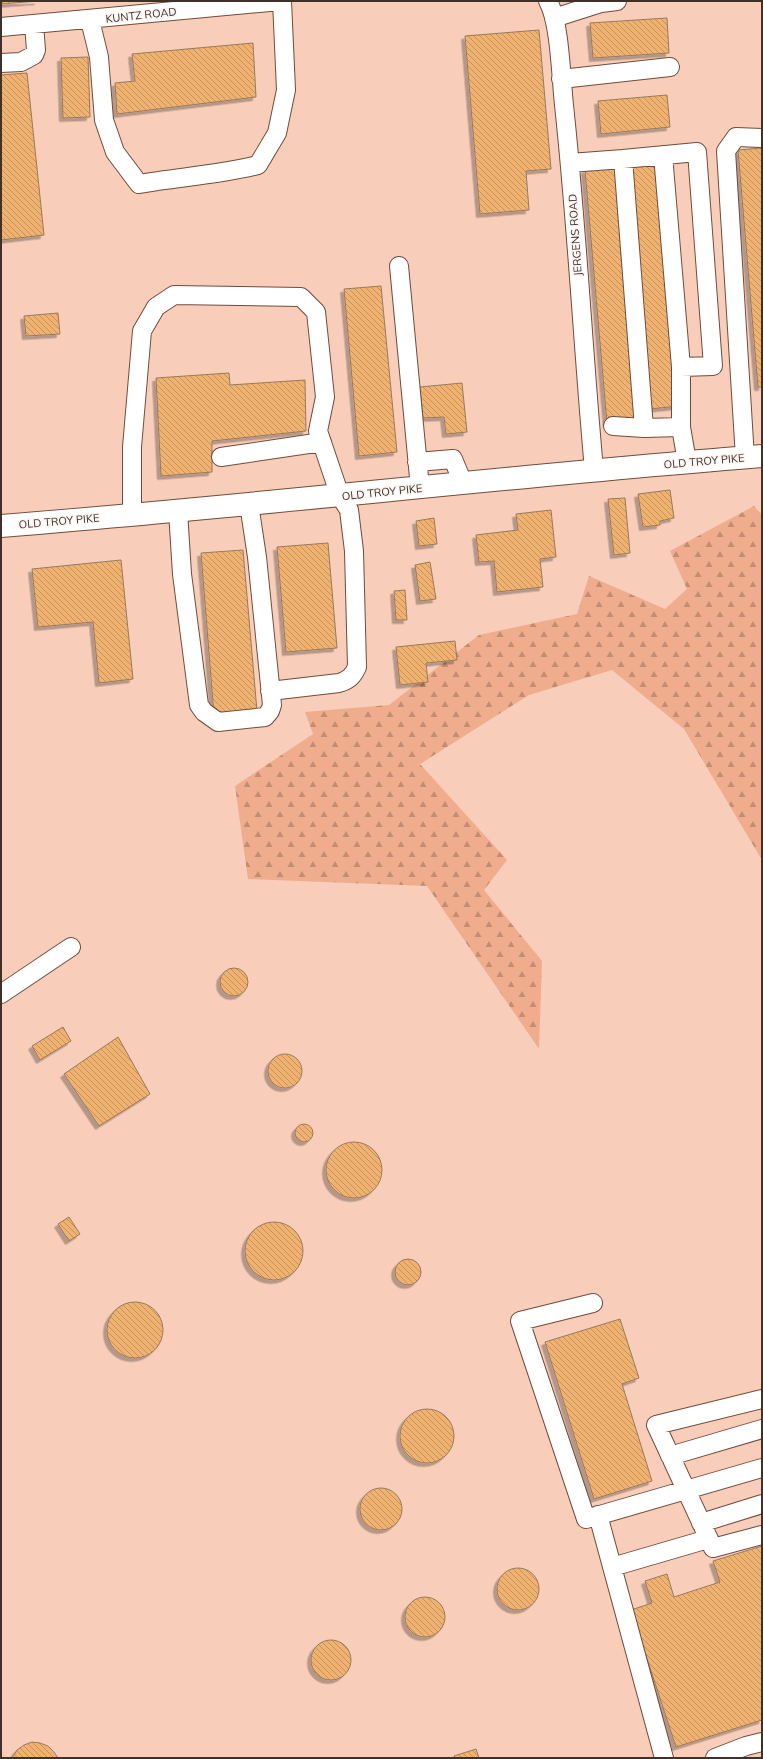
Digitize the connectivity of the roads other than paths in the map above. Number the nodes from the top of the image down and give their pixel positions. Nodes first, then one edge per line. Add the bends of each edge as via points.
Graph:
1 (281, 1) edge
2 (548, 1) edge
3 (618, 1) edge
4 (554, 18) junction
5 (90, 20) junction
6 (34, 24) junction
7 (1, 27) edge
8 (1, 63) edge
9 (670, 67) dead end
10 (562, 79) junction
11 (762, 138) edge
12 (663, 155) junction
13 (623, 158) junction
14 (570, 163) junction
15 (399, 266) dead end
16 (681, 367) junction
17 (613, 426) dead end
18 (682, 427) junction
19 (644, 428) junction
20 (322, 442) junction
21 (220, 457) dead end
22 (753, 457) edge
23 (417, 462) junction
24 (687, 462) junction
25 (594, 470) junction
26 (463, 483) junction
27 (420, 488) junction
28 (340, 496) junction
29 (249, 504) junction
30 (178, 511) junction
31 (132, 515) junction
32 (1, 526) edge
33 (270, 691) junction
34 (72, 947) dead end
35 (1, 994) edge
36 (593, 1303) dead end
37 (762, 1399) edge
38 (762, 1429) edge
39 (670, 1456) junction
40 (762, 1468) edge
41 (686, 1490) junction
42 (762, 1504) edge
43 (598, 1515) junction
44 (705, 1531) junction
45 (762, 1535) edge
46 (612, 1567) junction
47 (762, 1742) edge
48 (664, 1758) edge
49 (715, 1758) edge

1 - 5 street, KUNTZ ROAD
1 - 5 street via 286,90 277,134 258,165 234,171 139,184 115,152 104,120 99,57
2 - 4 street, JERGENS ROAD
3 - 4 street via 601,2
4 - 10 street, JERGENS ROAD
5 - 6 street, KUNTZ ROAD
6 - 7 street, KUNTZ ROAD
6 - 8 street via 34,55 21,62
9 - 10 street
10 - 14 street, JERGENS ROAD
11 - 22 street via 736,137 726,151
12 - 13 street
12 - 16 street
12 - 16 street via 697,152 713,366
13 - 14 street
13 - 19 street
14 - 25 street, JERGENS ROAD
15 - 23 street
16 - 18 street
17 - 19 street
18 - 19 street
18 - 24 street
20 - 21 street
20 - 28 street
20 - 31 street via 318,430 325,397 316,312 301,297 174,295 156,307 142,331 132,447
22 - 24 main road, OLD TROY PIKE
23 - 26 street via 453,459
23 - 27 street
24 - 25 main road, OLD TROY PIKE
25 - 26 main road, OLD TROY PIKE
26 - 27 main road, OLD TROY PIKE
27 - 28 main road, OLD TROY PIKE
28 - 29 main road, OLD TROY PIKE
28 - 33 street via 350,510 358,667 354,675 339,683
29 - 30 main road, OLD TROY PIKE
29 - 33 street via 257,556
30 - 31 main road, OLD TROY PIKE
30 - 33 street via 182,574 199,705 218,722 265,716 272,705
31 - 32 main road, OLD TROY PIKE
34 - 35 street
36 - 43 street via 520,1322 586,1519
37 - 39 street via 656,1425
38 - 39 street
39 - 41 street
40 - 41 street
41 - 43 street
41 - 44 street
42 - 44 street
43 - 46 street
44 - 45 street via 713,1548
44 - 46 street
46 - 48 street
47 - 49 street

